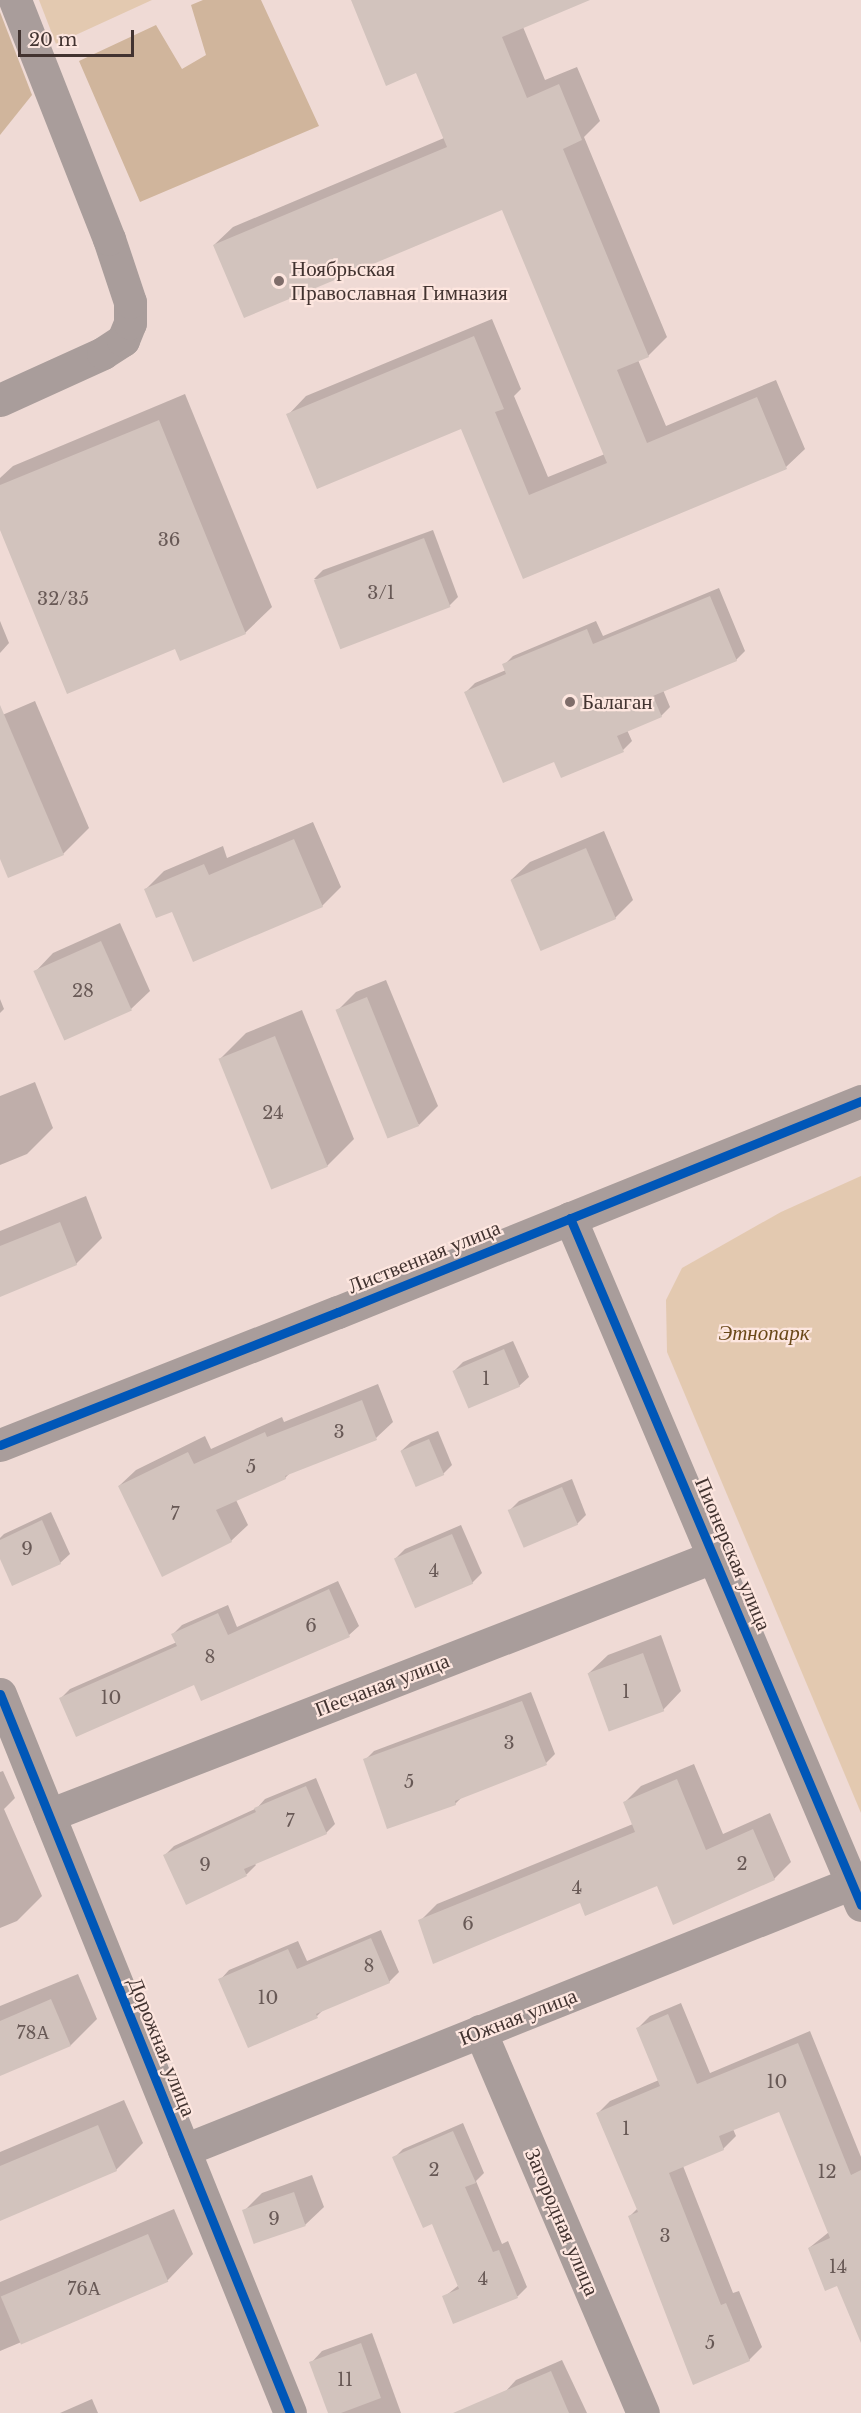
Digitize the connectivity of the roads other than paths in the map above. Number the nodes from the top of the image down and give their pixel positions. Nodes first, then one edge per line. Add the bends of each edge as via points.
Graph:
1 (15, 0) edge
2 (0, 400) edge
3 (861, 1101) edge
4 (570, 1218) junction
5 (0, 1445) edge
6 (715, 1556) junction
7 (0, 1694) edge
8 (49, 1815) junction
9 (856, 1894) edge
10 (480, 2031) junction
11 (184, 2150) junction
12 (290, 2413) edge
13 (644, 2413) edge

1 - 2 street via 109,239 130,302 130,323 123,340 103,353
3 - 4 street, Лиственная улица
4 - 5 street, Лиственная улица
4 - 6 street, Пионерская улица
6 - 8 street, Песчаная улица
6 - 9 street, Пионерская улица
7 - 8 street, Дорожная улица
8 - 11 street, Дорожная улица
9 - 10 street, Южная улица
10 - 11 street, Южная улица
10 - 13 street, Загородная улица
11 - 12 street, Дорожная улица

